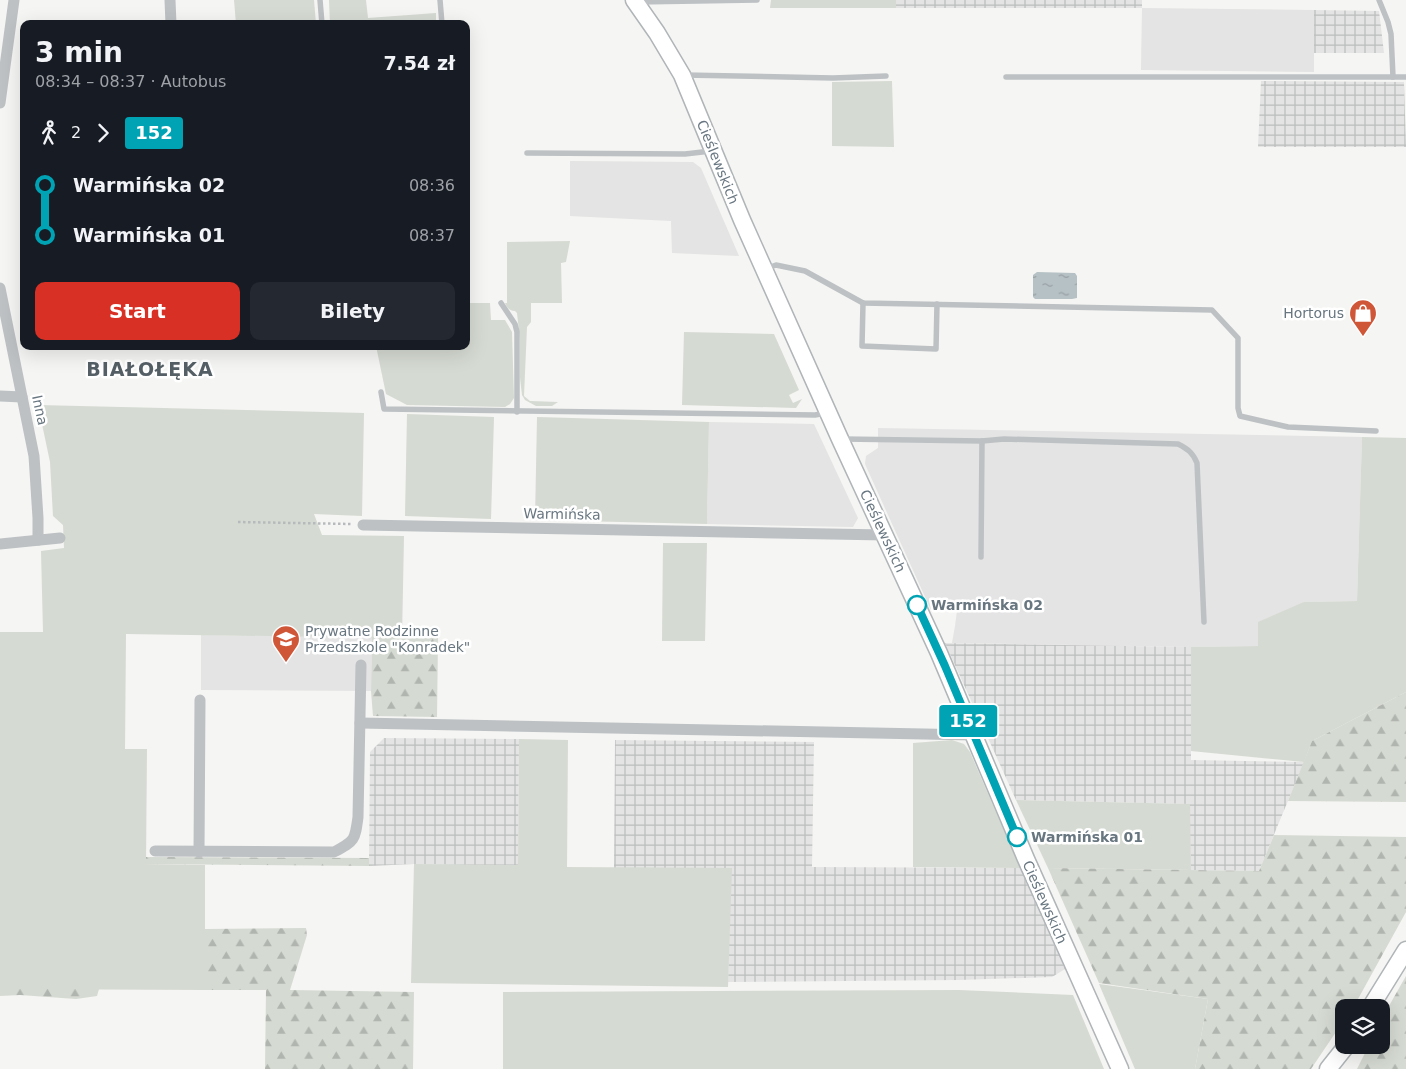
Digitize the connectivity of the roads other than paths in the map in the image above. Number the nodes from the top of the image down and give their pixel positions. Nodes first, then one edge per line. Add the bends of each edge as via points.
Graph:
1 (14, 0) edge
2 (170, 0) edge
3 (320, 0) edge
4 (440, 0) edge
5 (757, 0) edge
6 (1378, 0) edge
7 (635, 1) edge
8 (171, 20) edge
9 (322, 20) edge
10 (442, 20) edge
11 (682, 75) junction
12 (886, 76) dead end
13 (1006, 76) dead end
14 (1393, 78) junction
15 (1406, 78) edge
16 (0, 103) edge
17 (713, 150) junction
18 (527, 153) dead end
19 (764, 270) junction
20 (0, 288) edge
21 (502, 303) dead end
22 (864, 303) junction
23 (937, 304) junction
24 (381, 392) dead end
25 (0, 396) edge
26 (22, 397) junction
27 (518, 412) junction
28 (828, 413) junction
29 (1376, 431) dead end
30 (840, 439) junction
31 (982, 441) junction
32 (363, 525) road end
33 (885, 535) junction
34 (60, 538) dead end
35 (38, 540) junction
36 (0, 544) edge
37 (981, 557) dead end
38 (1204, 622) dead end
39 (361, 665) dead end
40 (200, 700) dead end
41 (360, 722) junction
42 (974, 735) junction
43 (155, 851) dead end
44 (199, 852) junction
45 (1406, 950) edge
46 (1376, 999) edge
47 (1340, 1056) edge
48 (1120, 1069) edge
49 (1328, 1069) edge

1 - 16 street
2 - 8 street
3 - 9 lane
4 - 10 lane
5 - 7 lane
6 - 14 lane via 1391,34
7 - 11 street, Cieślewskich
11 - 12 lane
11 - 17 street, Cieślewskich
13 - 14 lane
14 - 15 lane
17 - 18 lane via 685,154
17 - 19 street, Cieślewskich
19 - 22 lane via 776,265 805,271
19 - 28 street, Cieślewskich
20 - 26 street, Inna
21 - 27 lane via 515,324
22 - 23 lane
22 - 23 lane via 862,346 936,348
23 - 29 lane via 1212,310 1238,338 1240,416 1288,427
24 - 27 lane via 384,409
25 - 26 street
26 - 35 street, Inna via 34,456
27 - 28 lane
28 - 30 street, Cieślewskich
30 - 31 lane
30 - 33 street, Cieślewskich
31 - 37 lane
31 - 38 lane via 1178,444 1193,453 1197,462
32 - 33 street, Warmińska
33 - 42 street, Cieślewskich
34 - 35 street
35 - 36 street
39 - 41 street
40 - 44 street
41 - 42 street
41 - 44 street via 358,817 355,836 348,845 334,852
42 - 48 street, Cieślewskich
43 - 44 street
45 - 46 street
47 - 49 street

